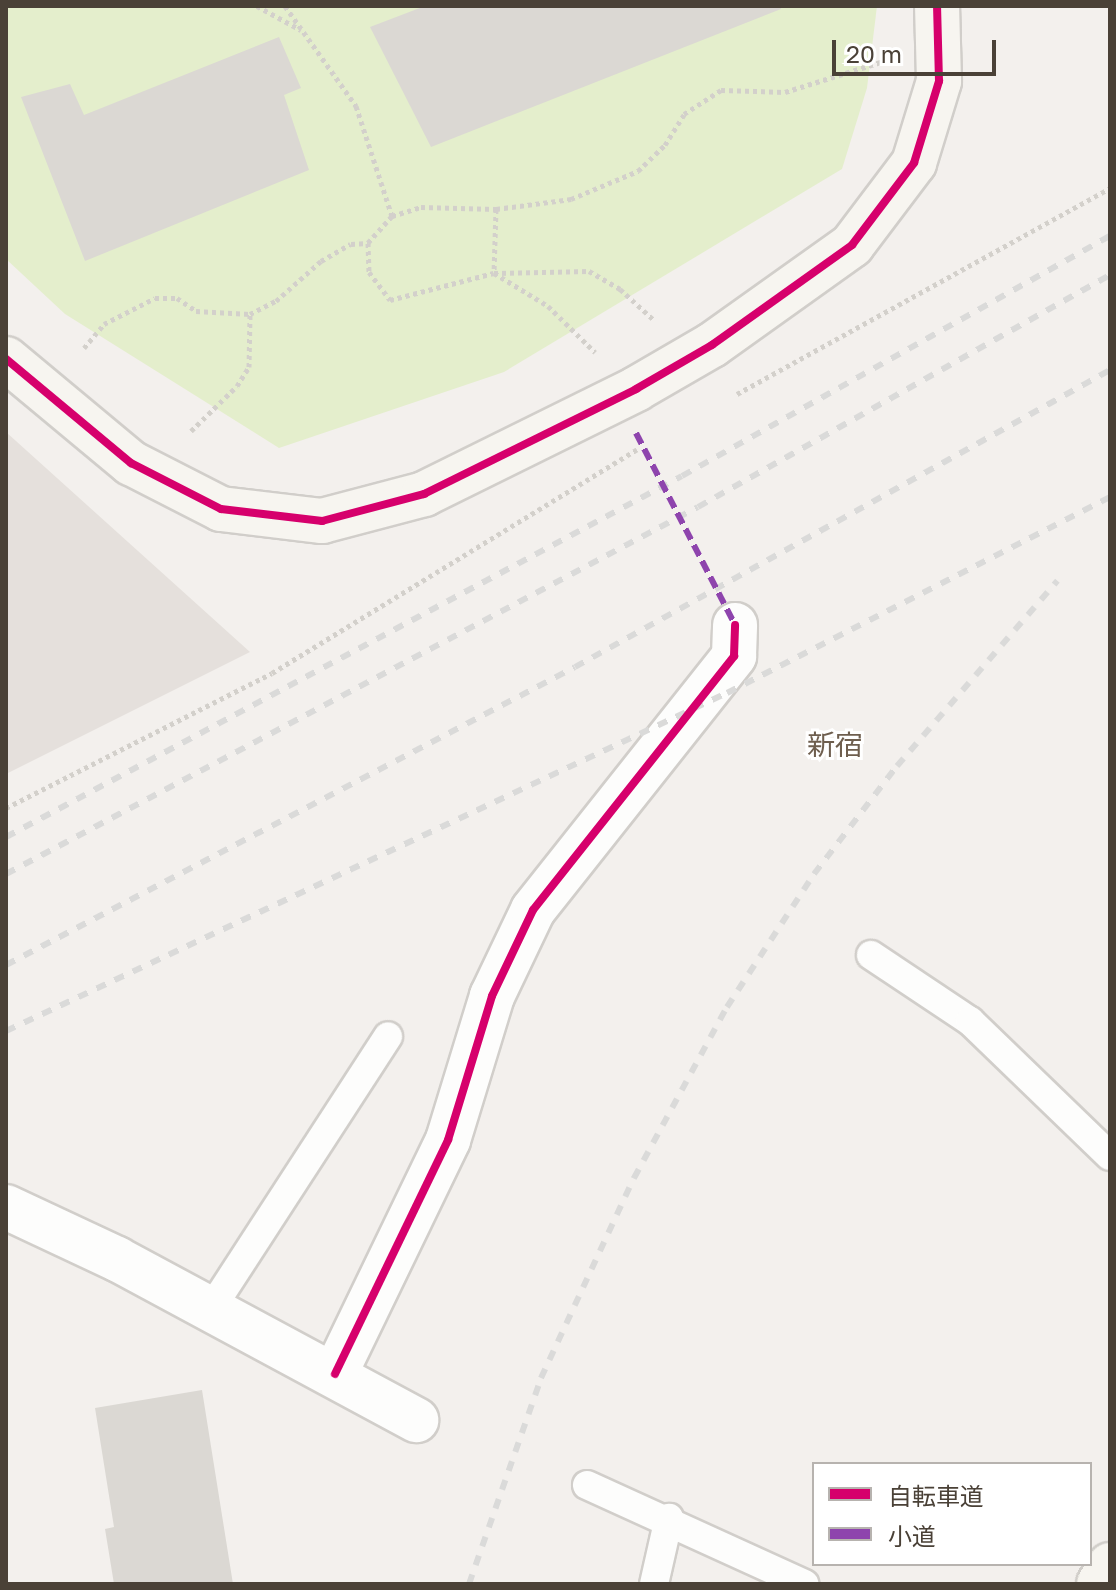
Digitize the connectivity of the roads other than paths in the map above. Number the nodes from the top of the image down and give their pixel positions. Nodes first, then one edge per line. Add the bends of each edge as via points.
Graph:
1 (937, 6) edge
2 (6, 359) edge
3 (735, 625) dead end
4 (871, 955) dead end
5 (388, 1036) dead end
6 (1110, 1156) edge
7 (6, 1207) edge
8 (211, 1309) junction
9 (335, 1374) junction
10 (416, 1420) dead end
11 (587, 1485) dead end
12 (669, 1518) junction
13 (1110, 1565) edge
14 (654, 1584) edge
15 (804, 1584) edge
16 (1099, 1584) edge

1 - 2 street via 939,81 914,163 852,245 712,345 649,382 424,494 322,521 221,509 131,463
3 - 9 street via 734,656 533,910 492,996 448,1140
4 - 6 lane via 970,1021
5 - 8 lane
7 - 8 street
8 - 9 street
9 - 10 street
11 - 12 lane
12 - 14 lane
12 - 15 lane
13 - 16 street

